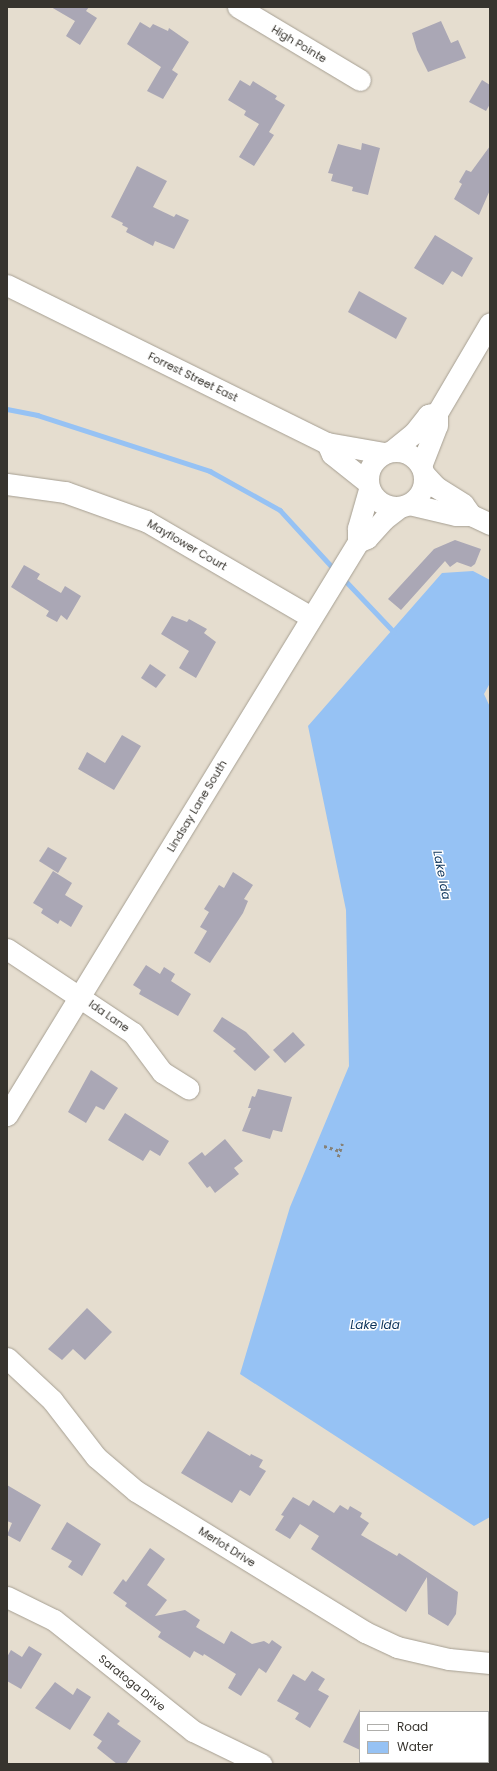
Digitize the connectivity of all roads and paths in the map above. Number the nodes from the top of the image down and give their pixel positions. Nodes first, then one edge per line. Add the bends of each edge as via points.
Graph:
1 (238, 7) edge
2 (360, 80) dead end
3 (7, 285) edge
4 (490, 323) edge
5 (437, 413) junction
6 (327, 443) junction
7 (388, 451) junction
8 (422, 470) junction
9 (7, 484) edge
10 (368, 486) junction
11 (404, 505) junction
12 (471, 515) junction
13 (490, 524) edge
14 (358, 542) junction
15 (311, 617) junction
16 (7, 949) edge
17 (80, 996) junction
18 (188, 1088) dead end
19 (7, 1115) edge
20 (342, 1144) dead end
21 (324, 1146) dead end
22 (340, 1151) junction
23 (338, 1157) dead end
24 (7, 1358) edge
25 (7, 1597) edge
26 (490, 1664) edge
27 (261, 1764) edge

1 - 2 street, High Pointe
3 - 6 street, Forrest Street East
4 - 5 street
5 - 7 street via 428,415 414,434
5 - 8 street via 437,425
6 - 7 street, Forrest Street East
6 - 10 street via 332,454
7 - 8 street via 410,454
7 - 10 street via 370,464
8 - 11 street via 422,490
8 - 12 street via 436,487 463,504
9 - 15 street, Mayflower Court via 65,492 146,521
10 - 11 street via 381,503
10 - 14 street, Lindsay Lane South via 358,528
11 - 12 street via 456,515
11 - 14 street via 384,519 367,538
12 - 13 street
14 - 15 street, Lindsay Lane South
15 - 17 street, Lindsay Lane South
16 - 17 street, Ida Lane
17 - 18 street, Ida Lane via 133,1033 162,1072
17 - 19 street, Lindsay Lane South
20 - 22 path
21 - 22 path
22 - 23 path
24 - 26 street, Merlot Drive via 52,1400 96,1457 136,1491 365,1632 397,1647 449,1659
25 - 27 street, Saratoga Drive via 54,1620 193,1732

